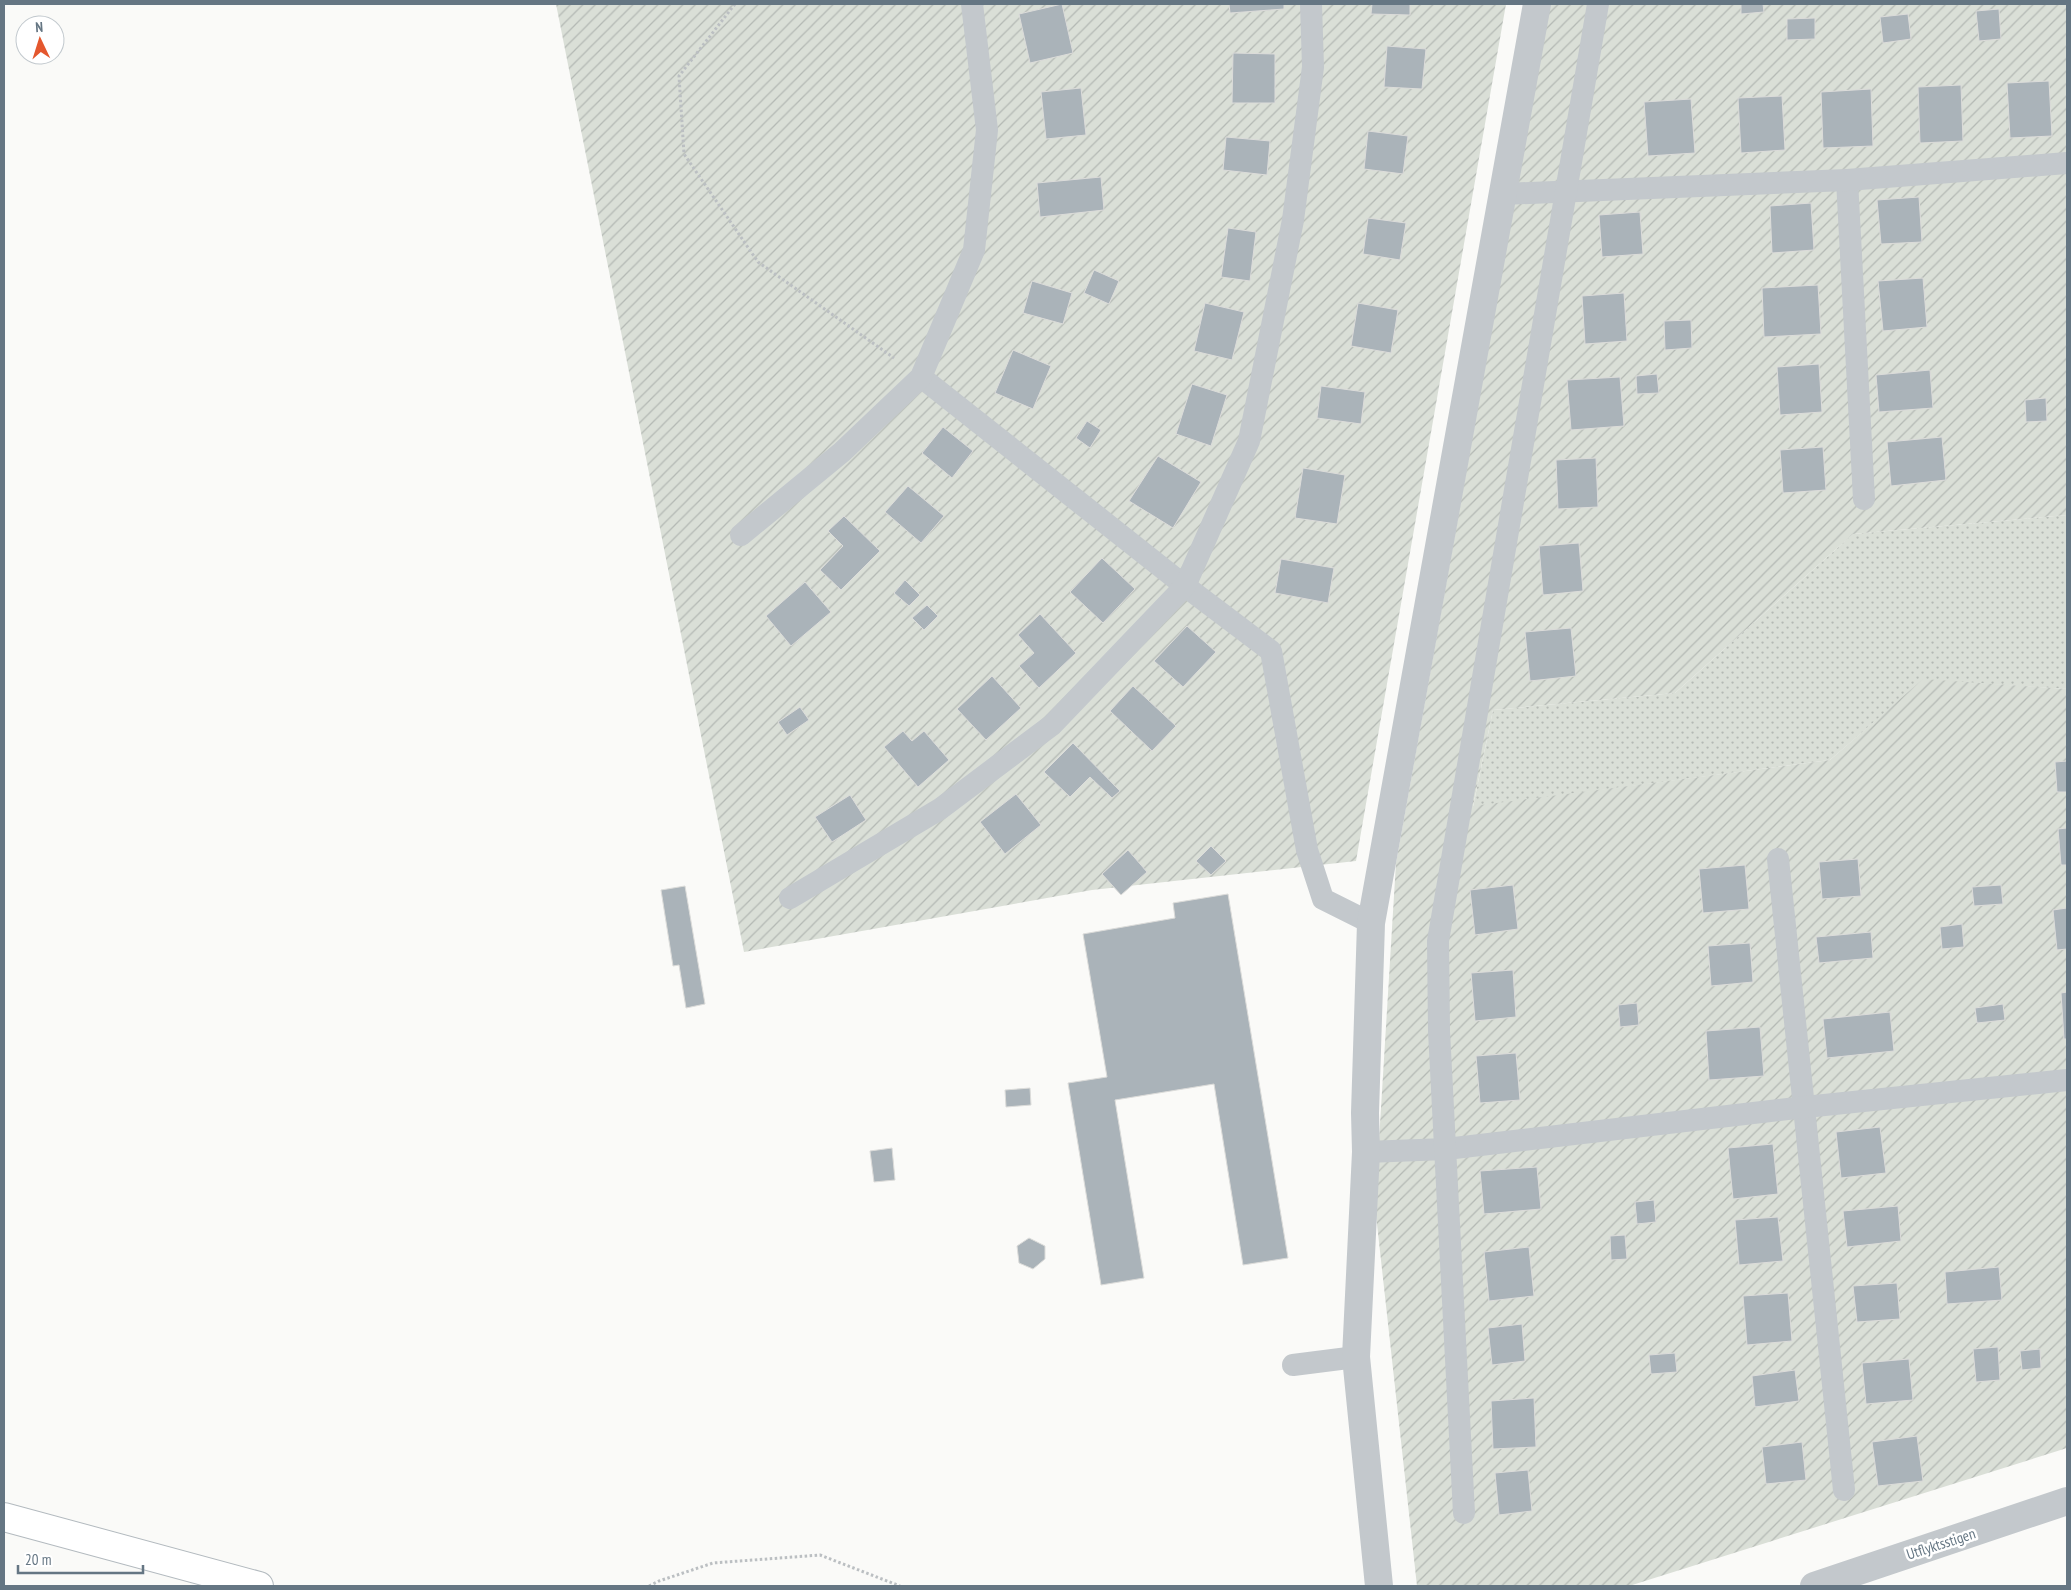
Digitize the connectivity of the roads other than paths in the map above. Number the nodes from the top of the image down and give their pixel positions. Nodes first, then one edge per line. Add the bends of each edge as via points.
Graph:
1 (972, 4) edge
2 (1311, 4) edge
3 (1537, 4) edge
4 (1598, 4) edge
5 (2067, 163) edge
6 (1847, 180) junction
7 (1566, 191) junction
8 (1502, 194) junction
9 (921, 377) junction
10 (1864, 499) dead end
11 (741, 536) dead end
12 (1185, 586) junction
13 (1778, 858) dead end
14 (790, 898) dead end
15 (1371, 923) junction
16 (2067, 1080) edge
17 (1805, 1107) junction
18 (1446, 1149) junction
19 (1366, 1152) junction
20 (1356, 1357) junction
21 (1293, 1365) dead end
22 (1844, 1490) dead end
23 (2067, 1501) edge
24 (1464, 1513) dead end
25 (4, 1517) edge
26 (259, 1586) edge
27 (1379, 1586) edge
28 (1814, 1586) edge

1 - 9 lane via 987,130 974,250
2 - 12 lane via 1312,67 1292,220 1249,441
3 - 8 street
4 - 7 lane
5 - 6 lane
6 - 7 lane
6 - 10 lane
7 - 8 lane
7 - 18 lane via 1438,941
8 - 15 street
9 - 11 lane via 842,452
9 - 12 lane
12 - 14 lane via 1052,725 940,809
12 - 15 lane via 1272,651 1308,850 1324,899
13 - 17 lane
15 - 19 street
16 - 17 lane
17 - 18 lane
17 - 22 lane
18 - 19 lane
18 - 24 lane
19 - 20 street
20 - 21 lane
20 - 27 street
23 - 28 street, Utflyktsstigen
25 - 26 main road

